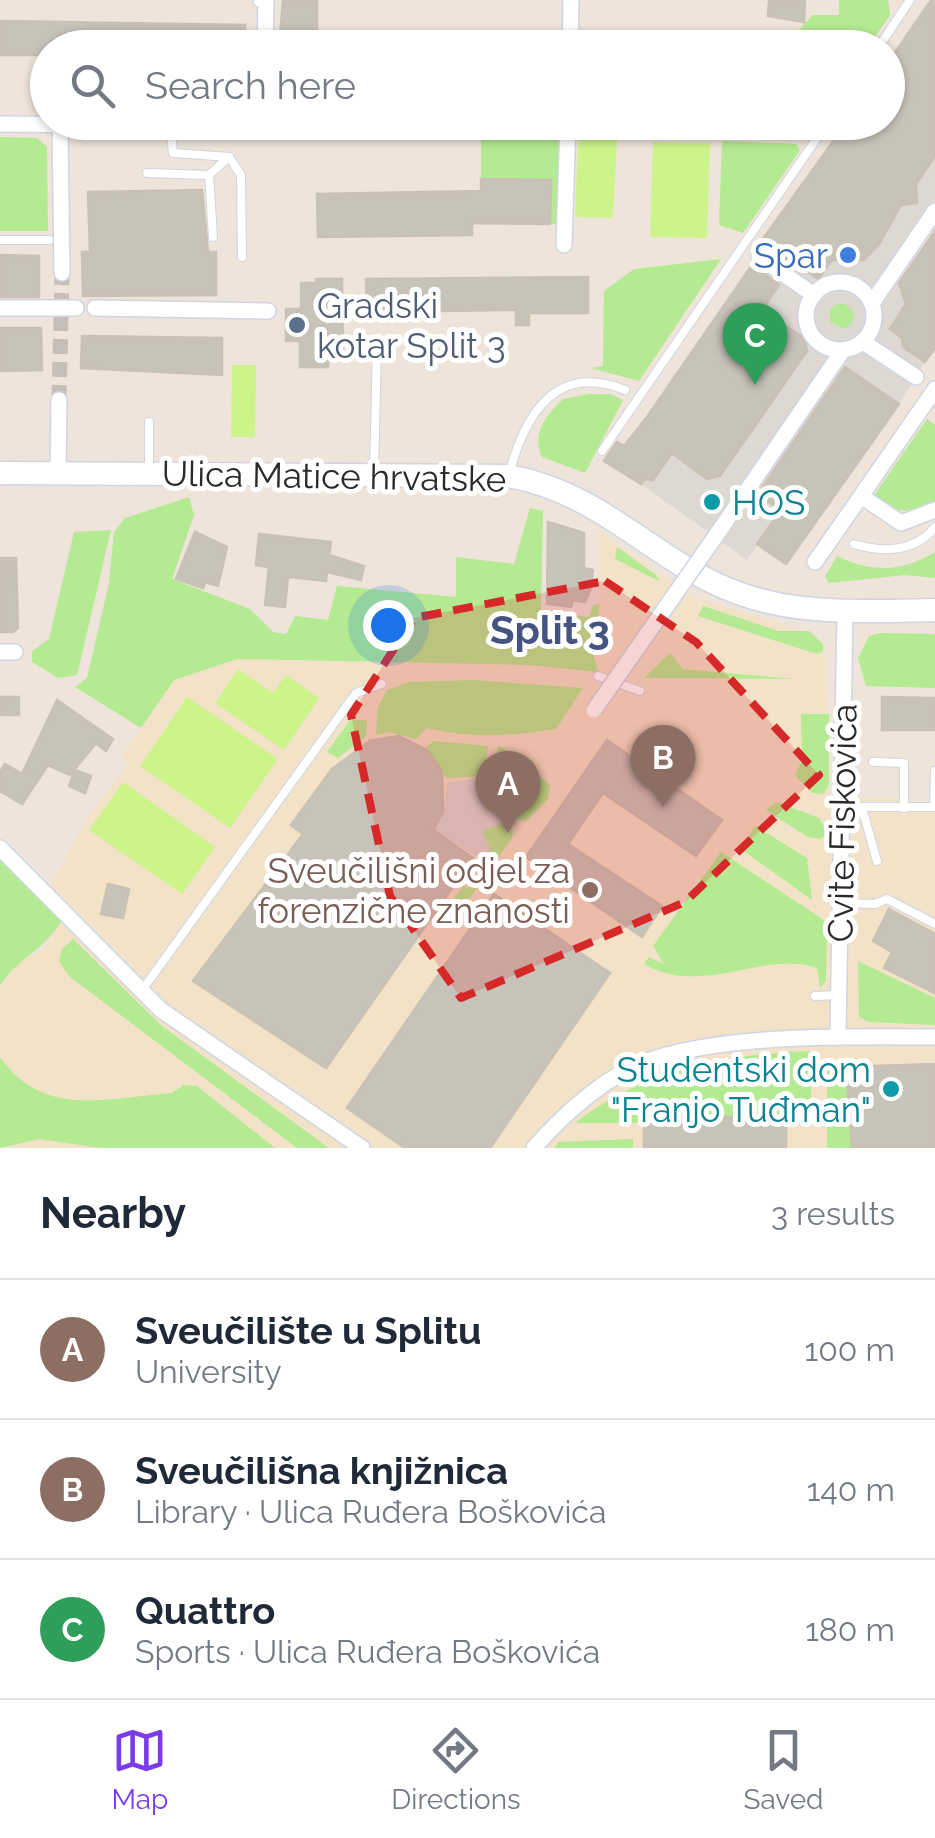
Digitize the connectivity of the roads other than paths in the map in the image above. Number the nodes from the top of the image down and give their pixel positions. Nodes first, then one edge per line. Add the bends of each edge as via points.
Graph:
1 (264, 0) edge
2 (571, 0) edge
3 (910, 0) edge
4 (265, 30) edge
5 (570, 30) edge
6 (890, 30) edge
7 (0, 124) edge
8 (30, 124) edge
9 (60, 140) edge
10 (169, 140) edge
11 (568, 140) edge
12 (817, 140) edge
13 (230, 157) junction
14 (147, 173) dead end
15 (209, 175) junction
16 (935, 212) edge
17 (213, 237) dead end
18 (0, 240) edge
19 (49, 240) dead end
20 (564, 245) dead end
21 (759, 256) dead end
22 (242, 257) dead end
23 (62, 273) tunnel mouth
24 (814, 295) junction
25 (872, 303) junction
26 (0, 308) edge
27 (76, 308) dead end
28 (95, 308) dead end
29 (268, 312) dead end
30 (863, 342) junction
31 (377, 347) dead end
32 (843, 350) junction
33 (916, 377) dead end
34 (935, 389) edge
35 (626, 390) dead end
36 (59, 400) tunnel mouth
37 (149, 422) dead end
38 (602, 451) dead end
39 (148, 472) junction
40 (0, 473) edge
41 (58, 473) junction
42 (374, 473) junction
43 (508, 476) junction
44 (861, 496) junction
45 (935, 510) edge
46 (935, 526) edge
47 (854, 544) dead end
48 (815, 562) dead end
49 (846, 610) junction
50 (935, 610) edge
51 (598, 676) dead end
52 (382, 684) dead end
53 (640, 691) dead end
54 (594, 710) dead end
55 (873, 762) dead end
56 (935, 771) edge
57 (841, 806) junction
58 (934, 807) edge
59 (862, 808) junction
60 (904, 808) junction
61 (0, 848) edge
62 (877, 861) dead end
63 (840, 903) junction
64 (935, 924) edge
65 (143, 989) junction
66 (838, 995) junction
67 (815, 996) dead end
68 (838, 1035) junction
69 (935, 1037) edge
70 (362, 1148) edge
71 (534, 1148) edge

1 - 4 street
2 - 5 street
3 - 6 lane
7 - 8 street
9 - 23 street
10 - 13 lane via 173,153
11 - 20 street
12 - 38 lane
13 - 15 lane
13 - 22 lane via 241,174
14 - 15 lane
15 - 17 lane
16 - 25 street
18 - 19 lane
21 - 24 street
24 - 25 street via 846,282
24 - 32 street via 806,314 812,336
25 - 30 street via 874,320
26 - 27 street
28 - 29 street
30 - 32 street
30 - 33 street
31 - 42 lane
32 - 54 street, bridge
34 - 44 street
35 - 43 lane via 584,382 560,388 525,427
36 - 41 street
37 - 39 lane
39 - 41 street, Ulica Matice hrvatske
39 - 42 street, Ulica Matice hrvatske
40 - 41 street, Ulica Matice hrvatske
42 - 43 street, Ulica Matice hrvatske
43 - 49 street, Ulica Matice hrvatske via 593,505 739,594
44 - 45 street via 901,523
44 - 48 street
46 - 47 lane via 911,546
49 - 50 street, Ulica Matice hrvatske
49 - 57 street, Cvite Fiskovića
51 - 53 lane
52 - 65 lane via 356,692
55 - 60 lane via 904,764
56 - 58 lane
57 - 59 lane
57 - 63 street, Cvite Fiskovića
58 - 60 lane
59 - 60 lane
59 - 62 lane
61 - 65 street
63 - 64 lane via 887,899
63 - 66 street, Cvite Fiskovića
65 - 70 street via 160,1010
66 - 67 lane
66 - 68 street, Cvite Fiskovića
68 - 69 street
68 - 71 street via 728,1046 629,1070 564,1115

